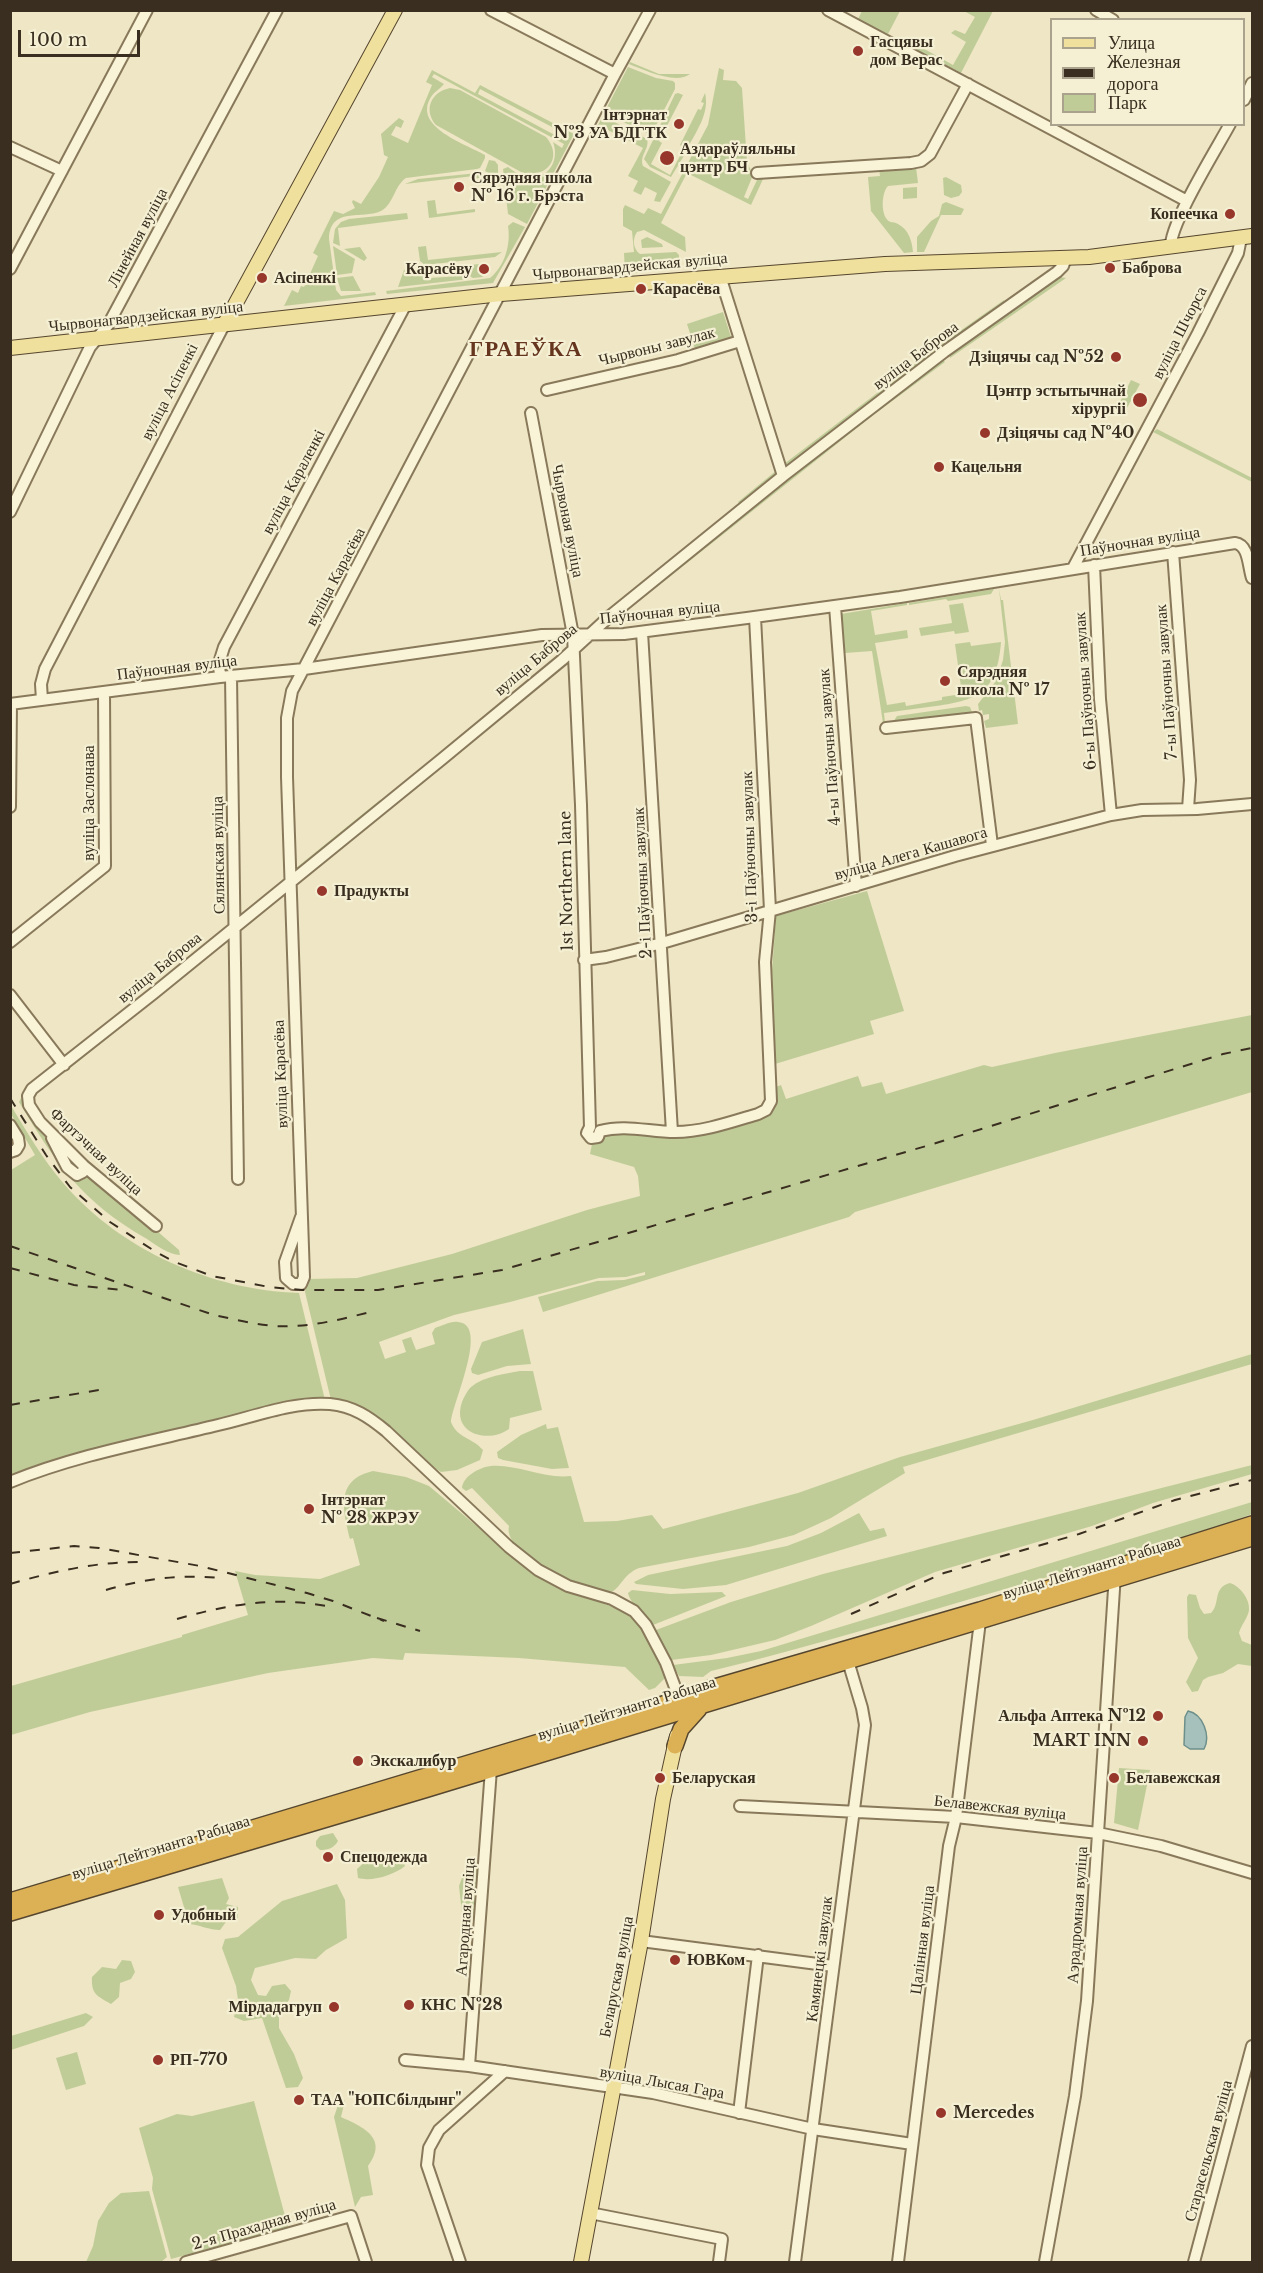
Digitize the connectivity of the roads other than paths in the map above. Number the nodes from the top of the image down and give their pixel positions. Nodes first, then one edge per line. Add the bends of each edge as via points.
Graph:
1 (147, 10) edge
2 (277, 10) edge
3 (395, 10) edge
4 (491, 10) edge
5 (650, 10) edge
6 (828, 10) edge
7 (1096, 10) edge
8 (1110, 18) edge
9 (615, 74) junction
10 (969, 84) junction
11 (1229, 126) edge
12 (10, 147) edge
13 (62, 171) junction
14 (757, 173) dead end
15 (1188, 201) junction
16 (1247, 237) edge
17 (1171, 247) junction
18 (1066, 258) junction
19 (10, 269) edge
20 (720, 276) junction
21 (501, 294) junction
22 (406, 304) junction
23 (224, 325) junction
24 (98, 338) junction
25 (740, 341) junction
26 (10, 348) edge
27 (547, 390) dead end
28 (531, 413) dead end
29 (783, 476) junction
30 (10, 512) edge
31 (1173, 552) junction
32 (1094, 565) junction
33 (1073, 568) junction
34 (1252, 578) edge
35 (835, 606) junction
36 (755, 617) junction
37 (642, 632) junction
38 (573, 635) junction
39 (589, 635) junction
40 (574, 649) junction
41 (304, 669) junction
42 (225, 676) junction
43 (104, 692) junction
44 (42, 700) junction
45 (11, 704) edge
46 (886, 728) dead end
47 (1252, 804) edge
48 (10, 807) edge
49 (1188, 810) junction
50 (1111, 815) junction
51 (992, 845) junction
52 (290, 882) junction
53 (856, 886) junction
54 (770, 910) junction
55 (235, 927) junction
56 (10, 942) edge
57 (662, 944) junction
58 (584, 960) junction
59 (10, 995) edge
60 (64, 1065) junction
61 (29, 1093) joint
62 (10, 1125) edge
63 (672, 1132) junction
64 (10, 1152) edge
65 (238, 1179) dead end
66 (301, 1217) junction
67 (156, 1226) dead end
68 (10, 1482) edge
69 (1251, 1527) edge
70 (1115, 1573) junction
71 (980, 1621) junction
72 (848, 1661) junction
73 (680, 1705) junction
74 (705, 1705) junction
75 (646, 1723) junction
76 (675, 1746) junction
77 (490, 1769) junction
78 (740, 1806) dead end
79 (854, 1811) junction
80 (956, 1817) junction
81 (1098, 1833) junction
82 (1252, 1873) edge
83 (10, 1901) edge
84 (10, 1912) edge
85 (641, 1941) junction
86 (758, 1955) junction
87 (833, 1966) junction
88 (1252, 2046) edge
89 (405, 2060) dead end
90 (470, 2066) junction
91 (505, 2071) junction
92 (612, 2088) junction
93 (739, 2113) junction
94 (813, 2129) junction
95 (912, 2144) junction
96 (590, 2214) junction
97 (186, 2262) edge
98 (366, 2262) edge
99 (460, 2262) edge
100 (581, 2262) edge
101 (719, 2262) edge
102 (795, 2262) edge
103 (898, 2262) edge
104 (1046, 2262) edge
105 (1194, 2262) edge

1 - 13 street
2 - 24 street, Лінейная вуліца
3 - 23 main road, вуліца Асіпенкі
4 - 9 street
5 - 9 street, вуліца Карасёва
6 - 10 street
7 - 8 street
9 - 21 street, вуліца Карасёва
10 - 14 street via 934,149 921,161
10 - 15 street
11 - 15 street
12 - 13 street
13 - 19 street
15 - 17 street via 1171,237
16 - 17 main road, Чырвонагвардзейская вуліца
16 - 33 street, вуліца Шчорса
17 - 18 main road, Чырвонагвардзейская вуліца
18 - 20 main road, Чырвонагвардзейская вуліца via 885,264
18 - 29 street, вуліца Баброва via 1058,272 944,352
20 - 21 main road, Чырвонагвардзейская вуліца
20 - 25 street
21 - 22 main road, Чырвонагвардзейская вуліца
21 - 41 street, вуліца Карасёва
22 - 23 main road, Чырвонагвардзейская вуліца
22 - 42 street, вуліца Караленкі via 224,647 219,663
23 - 24 main road, Чырвонагвардзейская вуліца
23 - 44 street, вуліца Асіпенкі via 45,669
24 - 26 main road, Чырвонагвардзейская вуліца
24 - 30 street, Лінейная вуліца via 90,347
25 - 27 street, Чырвоны завулак
25 - 29 street
28 - 38 street, Чырвоная вуліца
29 - 39 street, вуліца Баброва
31 - 32 street, Паўночная вуліца
31 - 34 street, Паўночная вуліца via 1239,543 1245,549
31 - 49 street, 7-ы Паўночны завулак via 1190,780
32 - 33 street, Паўночная вуліца
32 - 50 street, 6-ы Паўночны завулак via 1100,699
33 - 35 street, Паўночная вуліца
35 - 36 street, Паўночная вуліца
35 - 53 street, 4-ы Паўночны завулак
36 - 37 street, Паўночная вуліца
36 - 54 street, 3-і Паўночны завулак
37 - 39 street, Паўночная вуліца
37 - 57 street, 2-і Паўночны завулак
38 - 39 street, Паўночная вуліца
38 - 40 street, 1st Northern lane
38 - 41 street, Паўночная вуліца via 536,636
39 - 40 street, вуліца Баброва
40 - 52 street, вуліца Баброва
40 - 58 street, 1st Northern lane
41 - 42 street, Паўночная вуліца
41 - 52 street, вуліца Карасёва via 292,691 287,718
42 - 43 street, Паўночная вуліца
42 - 55 street, Сялянская вуліца
43 - 44 street, Паўночная вуліца
43 - 56 street, вуліца Заслонава via 105,866
44 - 45 street, Паўночная вуліца
45 - 48 street
46 - 51 street via 976,718
47 - 49 street, вуліца Алега Кашавога
49 - 50 street, вуліца Алега Кашавога
50 - 51 street, вуліца Алега Кашавога
51 - 53 street, вуліца Алега Кашавога
52 - 55 street, вуліца Баброва
52 - 66 street, вуліца Карасёва
53 - 54 street, вуліца Алега Кашавога
54 - 57 street, вуліца Алега Кашавога
54 - 63 street, 3-і Паўночны завулак via 765,974 771,1101 766,1110 754,1116
55 - 60 street, вуліца Баброва
55 - 65 street, Сялянская вуліца
57 - 58 street, вуліца Алега Кашавога
57 - 63 street, 2-і Паўночны завулак
58 - 63 street, 1st Northern lane via 595,1129 622,1126
59 - 60 street
60 - 61 street, вуліца Баброва
61 - 67 street, Фартэчная вуліца via 31,1110 49,1131
62 - 64 street via 19,1145
66 - 66 street, вуліца Карасёва via 284,1266 285,1278 293,1284 301,1284 304,1277
68 - 73 street, вуліца Лейтэнанта Рабцава via 89,1456 279,1410 317,1404 349,1408 386,1431 508,1547 538,1570 568,1587 612,1599 634,1611 666,1662
69 - 70 highway, вуліца Лейтэнанта Рабцава
70 - 71 highway, вуліца Лейтэнанта Рабцава
70 - 73 highway, вуліца Лейтэнанта Рабцава via 980,1610
70 - 81 street, Аэрадромная вуліца
71 - 72 highway, вуліца Лейтэнанта Рабцава
71 - 80 street, Цалінная вуліца
72 - 74 highway, вуліца Лейтэнанта Рабцава
72 - 79 street, Камянецкі завулак via 865,1725
73 - 74 highway, вуліца Лейтэнанта Рабцава
73 - 75 highway, вуліца Лейтэнанта Рабцава
73 - 76 main road, Беларуская вуліца
73 - 83 highway, вуліца Лейтэнанта Рабцава
74 - 76 highway via 681,1729
75 - 76 highway via 667,1727
75 - 77 highway, вуліца Лейтэнанта Рабцава
76 - 85 main road, Беларуская вуліца
77 - 84 highway, вуліца Лейтэнанта Рабцава
77 - 90 street, Агародная вуліца
78 - 79 street, Белавежская вуліца
79 - 80 street, Белавежская вуліца
79 - 87 street, Камянецкі завулак
80 - 81 street, Белавежская вуліца
80 - 95 street, Цалінная вуліца via 949,1846
81 - 82 street, Белавежская вуліца via 1161,1846
81 - 104 street, Аэрадромная вуліца via 1084,2037
85 - 86 street
85 - 92 main road, Беларуская вуліца
86 - 87 street
86 - 93 street
87 - 94 street, Камянецкі завулак
88 - 105 street, Старасельская вуліца
89 - 90 street, вуліца Лысая Гара
90 - 91 street, вуліца Лысая Гара
91 - 92 street, вуліца Лысая Гара
91 - 99 street via 440,2130 429,2148 428,2165
92 - 93 street, вуліца Лысая Гара
92 - 96 main road, Беларуская вуліца
93 - 94 street, вуліца Лысая Гара
94 - 95 street, вуліца Лысая Гара
94 - 102 street, Камянецкі завулак
95 - 103 street, Цалінная вуліца
96 - 100 main road, Беларуская вуліца
96 - 101 street via 722,2239
97 - 98 street, 2-я Прахадная вуліца via 351,2216

